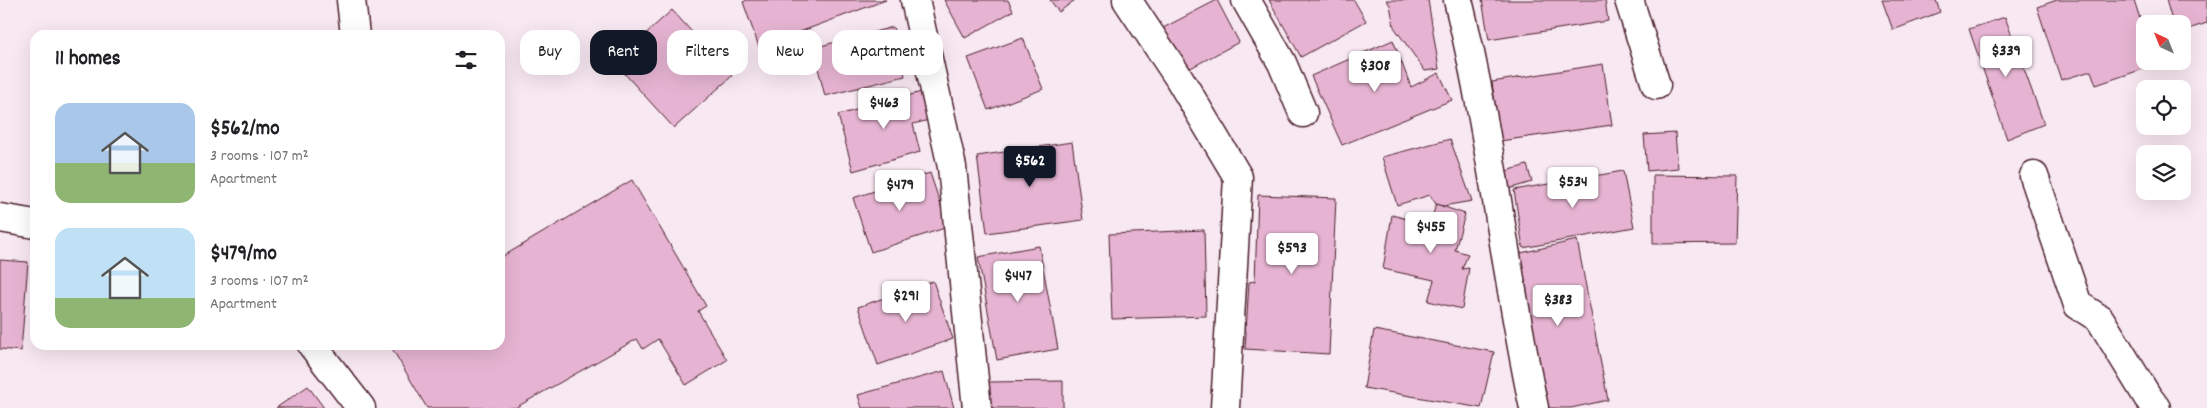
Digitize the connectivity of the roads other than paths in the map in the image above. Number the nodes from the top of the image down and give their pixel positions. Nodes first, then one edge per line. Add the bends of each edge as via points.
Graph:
1 (351, 0) edge
2 (914, 0) edge
3 (1127, 0) edge
4 (1246, 0) edge
5 (1458, 0) edge
6 (1629, 0) edge
7 (355, 30) edge
8 (1656, 84) dead end
9 (1303, 113) dead end
10 (2034, 176) dead end
11 (0, 218) edge
12 (30, 223) edge
13 (316, 350) edge
14 (361, 408) edge
15 (977, 408) edge
16 (1225, 408) edge
17 (1534, 408) edge
18 (2156, 408) edge

1 - 7 street
2 - 15 street via 952,166
3 - 16 street via 1180,78 1238,177
4 - 9 street via 1282,63
5 - 17 street via 1471,52 1515,318
6 - 8 street
10 - 18 street via 2078,305 2100,319
11 - 12 street
13 - 14 street

